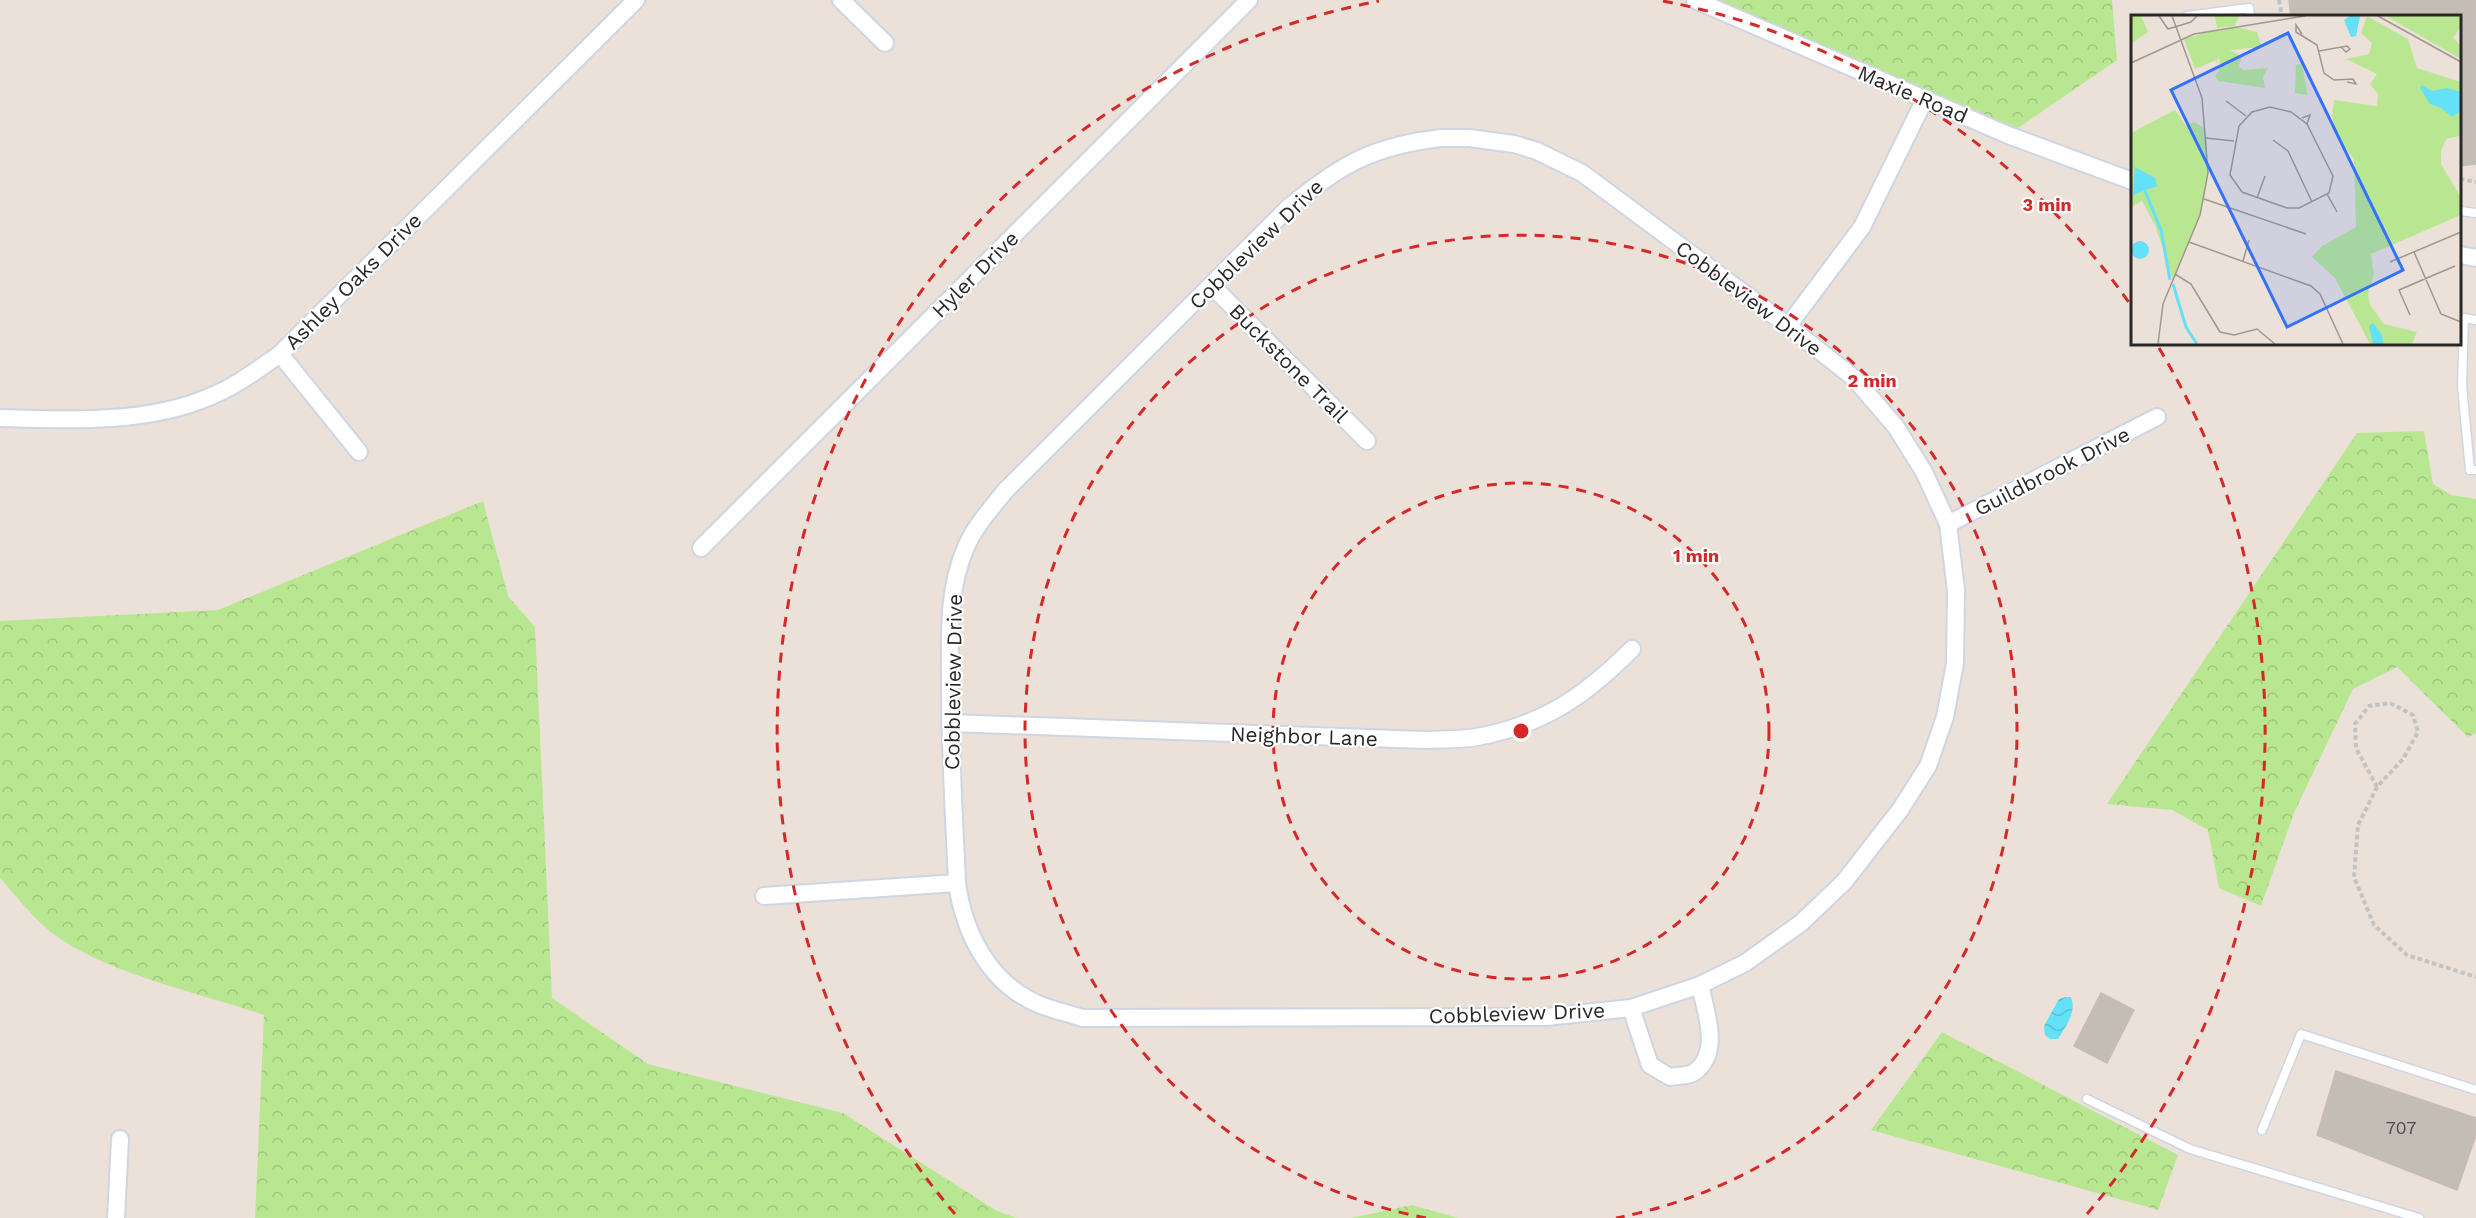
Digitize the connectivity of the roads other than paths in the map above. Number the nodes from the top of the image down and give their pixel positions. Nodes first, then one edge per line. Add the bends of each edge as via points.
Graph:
1 (636, 0) edge
2 (841, 0) edge
3 (1249, 0) edge
4 (1695, 0) edge
5 (2195, 15) edge
6 (2250, 15) edge
7 (885, 43) dead end
8 (1925, 99) junction
9 (2131, 180) edge
10 (2461, 211) edge
11 (2476, 213) edge
12 (2461, 255) edge
13 (2476, 258) edge
14 (1211, 285) junction
15 (2476, 320) edge
16 (1788, 326) junction
17 (280, 354) junction
18 (2157, 417) dead end
19 (0, 418) edge
20 (1367, 441) dead end
21 (359, 452) dead end
22 (2476, 470) edge
23 (1948, 524) junction
24 (701, 548) dead end
25 (1632, 650) dead end
26 (950, 723) junction
27 (957, 883) junction
28 (764, 896) dead end
29 (1700, 986) junction
30 (1631, 1008) junction
31 (2476, 1090) edge
32 (2087, 1098) dead end
33 (2262, 1130) dead end
34 (120, 1139) dead end
35 (116, 1218) edge
36 (2419, 1218) edge

1 - 17 street, Ashley Oaks Drive
2 - 7 street
3 - 24 street, Hyler Drive
4 - 8 street, Maxie Road
5 - 6 lane via 2248,8
8 - 9 street, Maxie Road via 2008,135
8 - 16 street via 1862,227
10 - 11 lane
12 - 13 street
14 - 16 street, Cobbleview Drive via 1324,177 1365,156 1412,142 1470,138 1537,151 1582,173
14 - 20 street, Buckstone Trail
14 - 26 street, Cobbleview Drive via 1005,491 978,525 966,547 952,595
15 - 22 lane via 2464,318 2462,386 2470,470
16 - 23 street, Cobbleview Drive via 1854,378 1896,427 1924,472
17 - 19 street, Ashley Oaks Drive via 249,377 174,410 138,416
17 - 21 street
18 - 23 street, Guildbrook Drive
23 - 29 street, Cobbleview Drive via 1956,590 1955,663 1946,717 1928,766 1900,810 1844,882 1801,923 1745,963
25 - 26 street, Neighbor Lane via 1602,680 1558,708 1519,726 1475,737 1425,740
26 - 27 street, Cobbleview Drive
27 - 28 street
27 - 30 street, Cobbleview Drive via 968,930 996,973 1037,1004 1082,1018 1546,1017
29 - 30 street, Cobbleview Drive
29 - 30 street via 1710,1035 1709,1055 1692,1074 1670,1077 1650,1065
31 - 33 lane via 2301,1034
32 - 36 lane via 2190,1149
34 - 35 street

